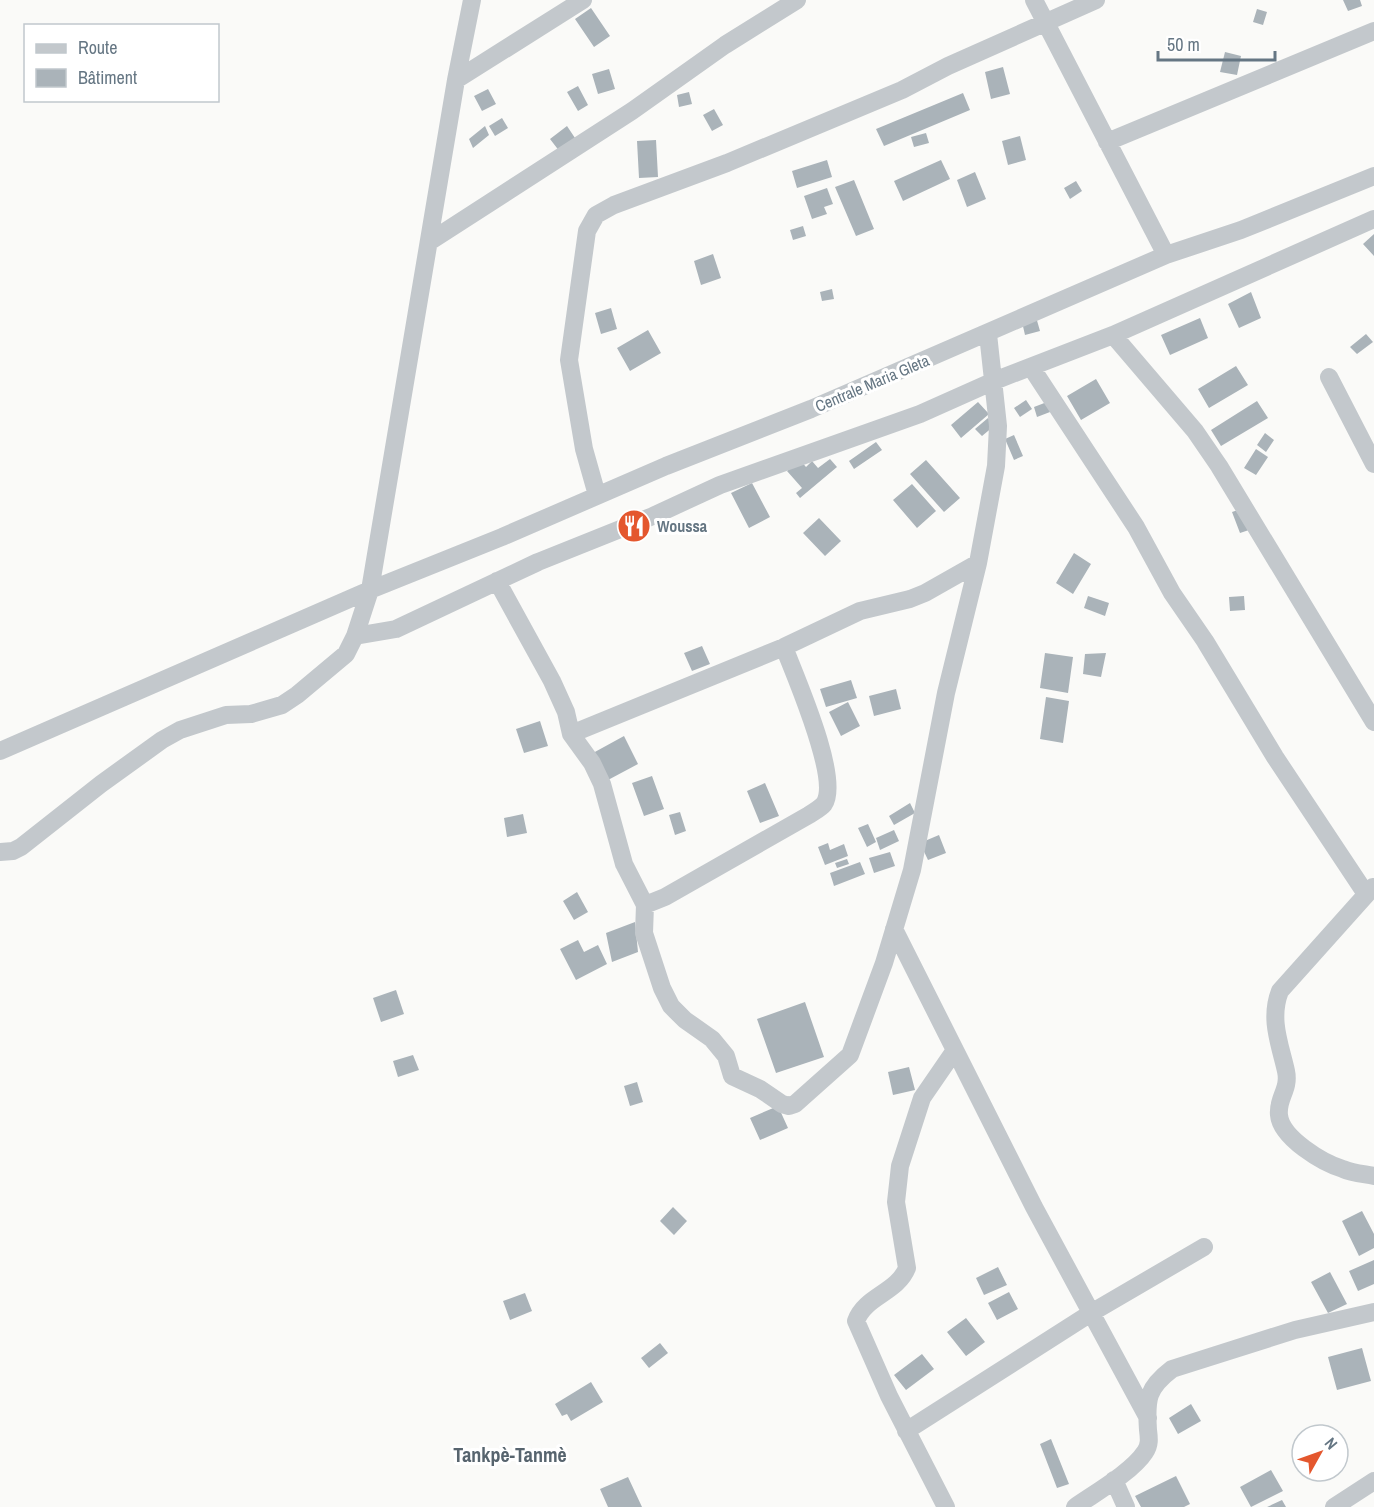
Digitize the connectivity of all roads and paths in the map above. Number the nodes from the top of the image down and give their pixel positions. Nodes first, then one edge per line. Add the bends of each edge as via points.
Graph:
1 (472, 0) edge
2 (583, 0) edge
3 (797, 0) edge
4 (1035, 0) edge
5 (1096, 0) edge
6 (1047, 23) junction
7 (1374, 31) edge
8 (456, 80) junction
9 (1107, 142) junction
10 (1374, 176) edge
11 (1374, 219) edge
12 (429, 242) junction
13 (1166, 255) junction
14 (988, 334) junction
15 (1113, 335) junction
16 (1031, 367) junction
17 (1329, 377) dead end
18 (994, 381) junction
19 (1374, 464) edge
20 (597, 495) junction
21 (978, 563) junction
22 (497, 581) junction
23 (370, 590) junction
24 (355, 636) junction
25 (784, 647) junction
26 (1374, 722) edge
27 (571, 734) junction
28 (0, 751) edge
29 (0, 852) edge
30 (1370, 890) edge
31 (645, 905) junction
32 (894, 929) junction
33 (955, 1050) junction
34 (1374, 1176) edge
35 (1204, 1247) dead end
36 (1374, 1312) edge
37 (1091, 1313) junction
38 (1148, 1418) junction
39 (906, 1431) junction
40 (1114, 1480) junction
41 (1374, 1481) edge
42 (946, 1507) edge
43 (1075, 1507) edge
44 (1126, 1507) edge
45 (1334, 1507) edge

1 - 8 street
2 - 8 street
3 - 12 street
4 - 6 street
5 - 6 street
6 - 9 street
6 - 20 street via 903,90 727,163 614,204 596,215 587,231 569,360 582,440
7 - 9 street
8 - 12 street
9 - 13 street
10 - 13 street, Centrale Maria Gleta via 1241,230
11 - 15 street
12 - 23 street
13 - 14 street, Centrale Maria Gleta
14 - 18 street
14 - 20 street, Centrale Maria Gleta
15 - 16 street
15 - 26 street via 1220,466
16 - 18 street
16 - 30 street via 1136,527 1172,593 1275,757
17 - 19 street
18 - 21 street via 996,466
18 - 22 street via 920,414 720,485
20 - 23 street, Centrale Maria Gleta
21 - 25 street via 909,599 860,611
21 - 32 street via 945,693 912,870
22 - 24 street via 396,629
22 - 27 street via 552,681
23 - 24 street
23 - 28 street, Centrale Maria Gleta
24 - 29 street via 346,654 282,705 251,714 226,715 180,730 101,784 21,847
25 - 27 street
25 - 31 street via 823,752 829,785 824,803
27 - 31 street via 602,784 624,864
30 - 34 street via 1280,991 1275,1002 1275,1034 1288,1083 1279,1105 1279,1118 1288,1133 1306,1151 1343,1169
31 - 32 street via 646,943 671,1006 720,1048 732,1076 789,1106 850,1055
32 - 33 street
33 - 37 street
33 - 39 street via 922,1098 900,1166 896,1202 907,1268 904,1277 869,1303 856,1321
35 - 37 street
36 - 38 street via 1295,1330 1172,1369 1149,1393
37 - 38 street
37 - 39 street
38 - 40 street via 1150,1443
39 - 42 street
40 - 43 street
40 - 44 street
41 - 45 street

